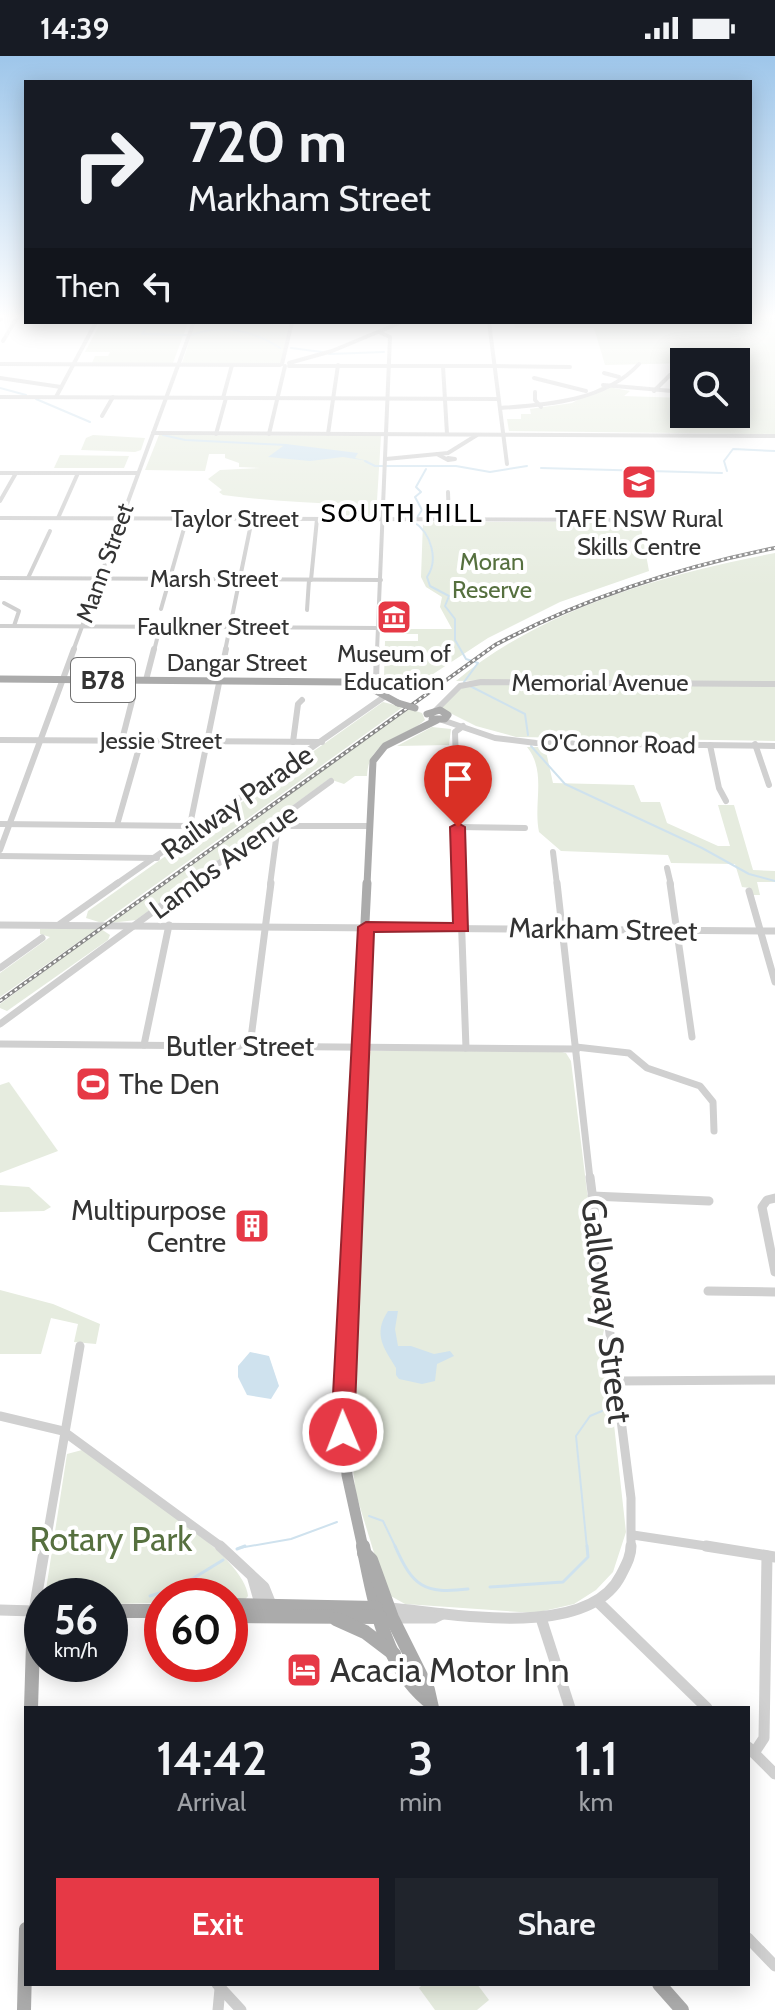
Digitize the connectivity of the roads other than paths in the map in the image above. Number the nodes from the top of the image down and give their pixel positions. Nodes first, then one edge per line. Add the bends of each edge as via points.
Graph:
1 (108, 405) edge
2 (163, 405) edge
3 (223, 405) edge
4 (275, 405) edge
5 (333, 405) edge
6 (388, 405) edge
7 (445, 405) edge
8 (554, 405) edge
9 (541, 407) joint
10 (500, 408) joint
11 (102, 416) dead end
12 (153, 433) junction
13 (216, 434) junction
14 (269, 434) junction
15 (328, 434) junction
16 (386, 434) junction
17 (447, 434) junction
18 (477, 435) junction
19 (503, 435) junction
20 (775, 436) edge
21 (437, 454) junction
22 (448, 458) dead end
23 (385, 463) junction
24 (507, 464) dead end
25 (0, 473) edge
26 (16, 473) junction
27 (78, 473) junction
28 (138, 473) junction
29 (448, 492) dead end
30 (0, 501) edge
31 (0, 518) edge
32 (58, 518) junction
33 (121, 518) junction
34 (187, 518) junction
35 (252, 519) junction
36 (317, 519) junction
37 (383, 519) junction
38 (449, 520) junction
39 (661, 520) dead end
40 (50, 531) dead end
41 (0, 578) edge
42 (28, 578) junction
43 (99, 579) junction
44 (170, 579) junction
45 (240, 579) junction
46 (310, 580) junction
47 (381, 580) junction
48 (4, 603) dead end
49 (161, 609) dead end
50 (307, 610) dead end
51 (0, 626) edge
52 (14, 626) junction
53 (82, 626) junction
54 (160, 627) junction
55 (230, 627) junction
56 (379, 628) junction
57 (0, 679) edge
58 (62, 680) junction
59 (146, 680) junction
60 (220, 681) junction
61 (376, 681) junction
62 (406, 681) dead end
63 (775, 684) edge
64 (367, 686) junction
65 (384, 697) junction
66 (302, 700) dead end
67 (132, 703) dead end
68 (431, 715) junction
69 (461, 726) junction
70 (0, 740) edge
71 (40, 740) junction
72 (122, 740) junction
73 (141, 741) junction
74 (208, 741) junction
75 (293, 742) junction
76 (323, 742) junction
77 (755, 744) junction
78 (775, 744) edge
79 (710, 745) junction
80 (331, 781) dead end
81 (769, 785) dead end
82 (726, 801) dead end
83 (0, 824) edge
84 (9, 824) junction
85 (117, 825) junction
86 (190, 825) junction
87 (202, 826) junction
88 (273, 826) junction
89 (370, 826) junction
90 (458, 827) junction
91 (525, 828) dead end
92 (553, 852) dead end
93 (0, 853) edge
94 (157, 858) junction
95 (667, 868) dead end
96 (749, 891) dead end
97 (88, 905) junction
98 (60, 924) junction
99 (0, 925) edge
100 (47, 925) junction
101 (93, 925) junction
102 (135, 925) junction
103 (169, 925) junction
104 (108, 926) junction
105 (266, 927) junction
106 (366, 927) junction
107 (462, 928) junction
108 (564, 929) junction
109 (677, 930) junction
110 (761, 931) junction
111 (775, 931) edge
112 (42, 938) dead end
113 (115, 940) junction
114 (0, 968) edge
115 (775, 982) edge
116 (0, 1024) edge
117 (692, 1037) dead end
118 (0, 1044) edge
119 (144, 1045) junction
120 (250, 1046) junction
121 (359, 1046) junction
122 (466, 1048) junction
123 (576, 1048) junction
124 (714, 1131) dead end
125 (592, 1196) junction
126 (771, 1199) edge
127 (709, 1201) dead end
128 (775, 1272) edge
129 (708, 1291) dead end
130 (775, 1292) edge
131 (80, 1346) dead end
132 (775, 1380) edge
133 (618, 1381) junction
134 (0, 1416) edge
135 (63, 1431) junction
136 (633, 1535) junction
137 (771, 1556) edge
138 (43, 1578) edge
139 (597, 1601) junction
140 (248, 1608) edge
141 (0, 1610) edge
142 (24, 1611) edge
143 (267, 1611) junction
144 (384, 1613) junction
145 (248, 1614) edge
146 (331, 1617) junction
147 (541, 1618) junction
148 (397, 1656) junction
149 (33, 1682) edge
150 (430, 1704) edge
151 (31, 1706) edge
152 (569, 1706) edge
153 (705, 1706) edge
154 (751, 1750) edge
155 (775, 1774) edge
156 (750, 1940) edge
157 (775, 1966) edge
158 (25, 1986) edge
159 (218, 1986) edge
160 (661, 1986) edge
161 (24, 2010) edge
162 (218, 2010) edge
163 (241, 2010) edge
164 (682, 2010) edge

1 - 11 street
2 - 12 street, Mann Street
3 - 13 street
4 - 14 street
5 - 15 street
6 - 16 street
7 - 17 street
8 - 9 street
9 - 10 street
10 - 19 street
12 - 13 street
12 - 28 street, Mann Street
13 - 14 street
14 - 15 street
15 - 16 street
16 - 17 street
16 - 23 street
17 - 18 street
18 - 19 street
18 - 21 street
19 - 20 street
19 - 24 street
21 - 22 street
21 - 23 street
23 - 37 street
25 - 26 street
26 - 27 street
26 - 30 street
27 - 28 street
27 - 32 street
28 - 33 street, Mann Street
29 - 38 street
31 - 32 street, Taylor Street
32 - 33 street, Taylor Street
33 - 34 street, Taylor Street
33 - 43 street, Mann Street
34 - 35 street, Taylor Street
34 - 44 street
35 - 36 street, Taylor Street
35 - 45 street
36 - 37 street, Taylor Street
36 - 46 street
37 - 38 street, Taylor Street
37 - 47 street
38 - 39 street, Taylor Street
40 - 42 street
41 - 42 street, Marsh Street
42 - 43 street, Marsh Street
43 - 44 street, Marsh Street
43 - 53 street, Mann Street
44 - 45 street, Marsh Street
44 - 49 street
45 - 46 street, Marsh Street
45 - 55 street
46 - 47 street, Marsh Street
46 - 50 street
47 - 56 street
48 - 52 street via 19,611
51 - 52 street, Faulkner Street
52 - 53 street, Faulkner Street
53 - 54 street, Faulkner Street
53 - 58 street, Mann Street
54 - 55 street, Faulkner Street
54 - 59 street
55 - 56 street, Faulkner Street
55 - 60 street
56 - 61 street
57 - 58 main road, Dangar Street / B78
58 - 59 main road, Dangar Street / B78
58 - 71 street, Mann Street
59 - 60 main road, Dangar Street / B78
60 - 64 main road, Dangar Street / B78
60 - 74 street
61 - 62 street
61 - 64 street
63 - 68 street, Memorial Avenue via 481,682 460,686
64 - 65 main road, Dangar Street / B78
65 - 68 main road, Dangar Street / B78, bridge
65 - 76 street, Railway Parade
66 - 75 street
67 - 72 street
68 - 69 street, O'Connor Road
68 - 89 main road via 376,755
69 - 77 street, O'Connor Road via 519,739
69 - 79 street, O'Connor Road via 527,743
69 - 90 street via 455,732
70 - 71 street, Jessie Street
71 - 72 street, Jessie Street
71 - 84 street, Mann Street
72 - 73 street, Jessie Street
73 - 74 street, Jessie Street
73 - 85 street
74 - 75 street, Jessie Street
74 - 86 street
75 - 76 street, Jessie Street
76 - 87 street, Railway Parade
77 - 78 street, O'Connor Road
77 - 79 street, O'Connor Road
77 - 81 street
79 - 82 street
80 - 88 street, Lambs Avenue
83 - 84 street
84 - 85 street
84 - 93 street, Mann Street
85 - 86 street
86 - 87 street
87 - 94 street, Railway Parade
88 - 89 street
88 - 102 street, Lambs Avenue
88 - 105 street via 277,832
89 - 106 main road
90 - 91 street
90 - 107 street
92 - 108 street, Galloway Street
93 - 94 street
94 - 97 street, Railway Parade
95 - 109 street
96 - 110 street
97 - 98 street, Railway Parade
97 - 101 street via 83,916
98 - 100 street, Markham Street
98 - 101 street, Markham Street
99 - 100 street, Markham Street
100 - 101 street, Markham Street
101 - 104 street, Markham Street
102 - 103 street, Markham Street
102 - 104 street, Markham Street
102 - 113 street, Lambs Avenue
103 - 105 street, Markham Street
103 - 119 street
104 - 113 street
105 - 106 street, Markham Street
105 - 120 street
106 - 107 street, Markham Street
106 - 121 main road
107 - 108 street, Markham Street
107 - 122 street
108 - 109 street, Markham Street
108 - 123 street, Galloway Street
109 - 110 street, Markham Street
109 - 117 street
110 - 111 street, Markham Street
110 - 115 street
112 - 114 street
113 - 116 street, Lambs Avenue
118 - 119 street, Butler Street
119 - 120 street, Butler Street
120 - 121 street, Butler Street
121 - 122 street, Butler Street
121 - 144 main road via 342,1418 362,1563
122 - 123 street, Butler Street
123 - 124 street, Butler Street via 629,1053 647,1068 700,1086 713,1102
123 - 125 street, Galloway Street
125 - 127 street via 697,1194
125 - 133 street, Galloway Street
126 - 128 street via 762,1207
129 - 130 street
131 - 135 street
132 - 133 street
133 - 136 street, Galloway Street
134 - 135 street
135 - 138 street
135 - 143 street via 224,1549 253,1579
136 - 137 street
136 - 139 street, Galloway Street via 624,1571
137 - 154 street via 764,1738
139 - 147 street, Galloway Street
139 - 153 street
140 - 143 main road
141 - 142 street
143 - 144 main road
143 - 145 main road
143 - 146 main road
144 - 146 main road
144 - 147 street, Galloway Street
144 - 148 main road
144 - 150 main road via 428,1690
146 - 148 main road via 365,1632
147 - 152 street
148 - 150 main road via 418,1696
149 - 151 main road
154 - 155 street
156 - 157 street
158 - 161 main road
159 - 162 street
159 - 163 street
160 - 164 main road

